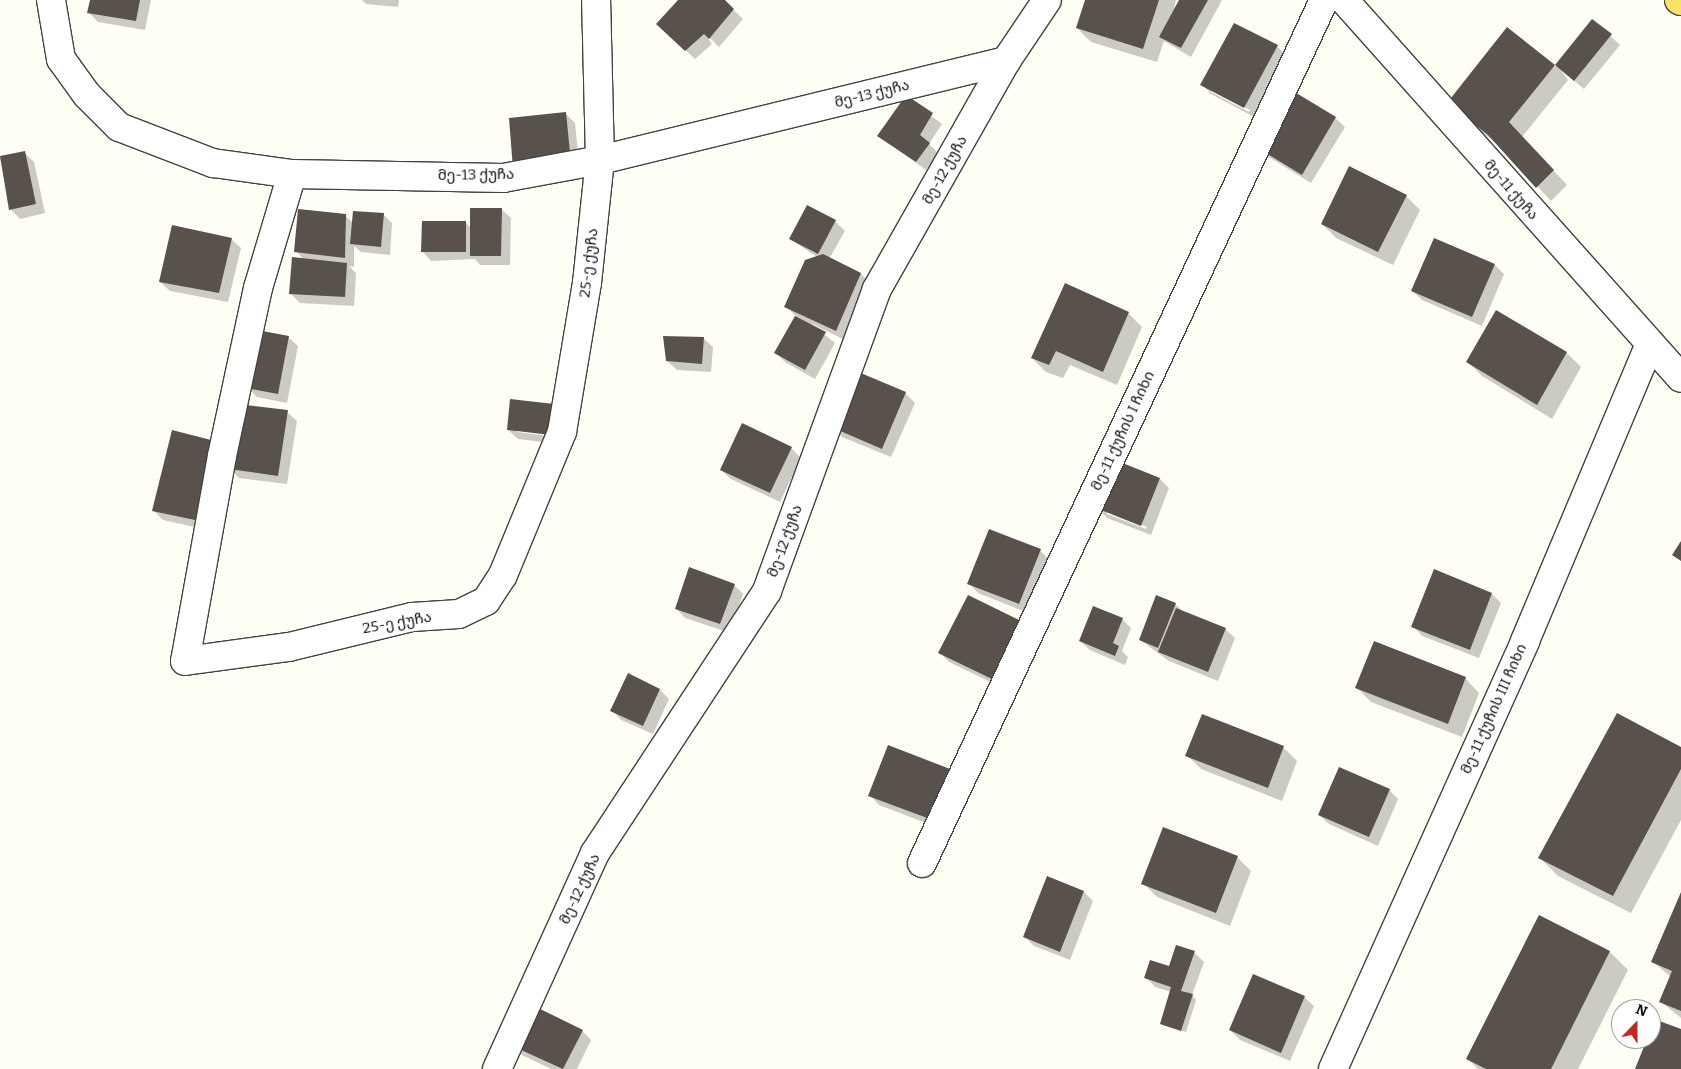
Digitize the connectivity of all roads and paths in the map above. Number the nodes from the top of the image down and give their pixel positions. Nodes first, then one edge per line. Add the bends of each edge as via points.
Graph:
1 (51, 0) edge
2 (596, 0) edge
3 (1047, 0) edge
4 (1324, 0) edge
5 (1344, 0) edge
6 (1006, 61) junction
7 (600, 160) junction
8 (292, 174) junction
9 (1649, 346) junction
10 (1681, 378) edge
11 (922, 863) dead end
12 (497, 1069) edge
13 (1333, 1069) edge

1 - 8 street, მე-13 ქუჩა via 61,59 87,96 119,126 213,163
2 - 7 street, 25-ე ქუჩა
3 - 6 street, მე-12 ქუჩა
4 - 11 street, მე-11 ქუჩის I ჩიხი
5 - 9 street, მე-11 ქუჩა
6 - 7 street, მე-13 ქუჩა
6 - 12 street, მე-12 ქუჩა via 877,290 767,591 595,853
7 - 8 street, მე-13 ქუჩა via 503,178
7 - 8 street, 25-ე ქუჩა via 587,283 562,432 510,559 486,601 459,614 412,617 289,647 186,662 222,456 258,288
9 - 10 street, მე-11 ქუჩა
9 - 13 street, მე-11 ქუჩის III ჩიხი via 1525,641

